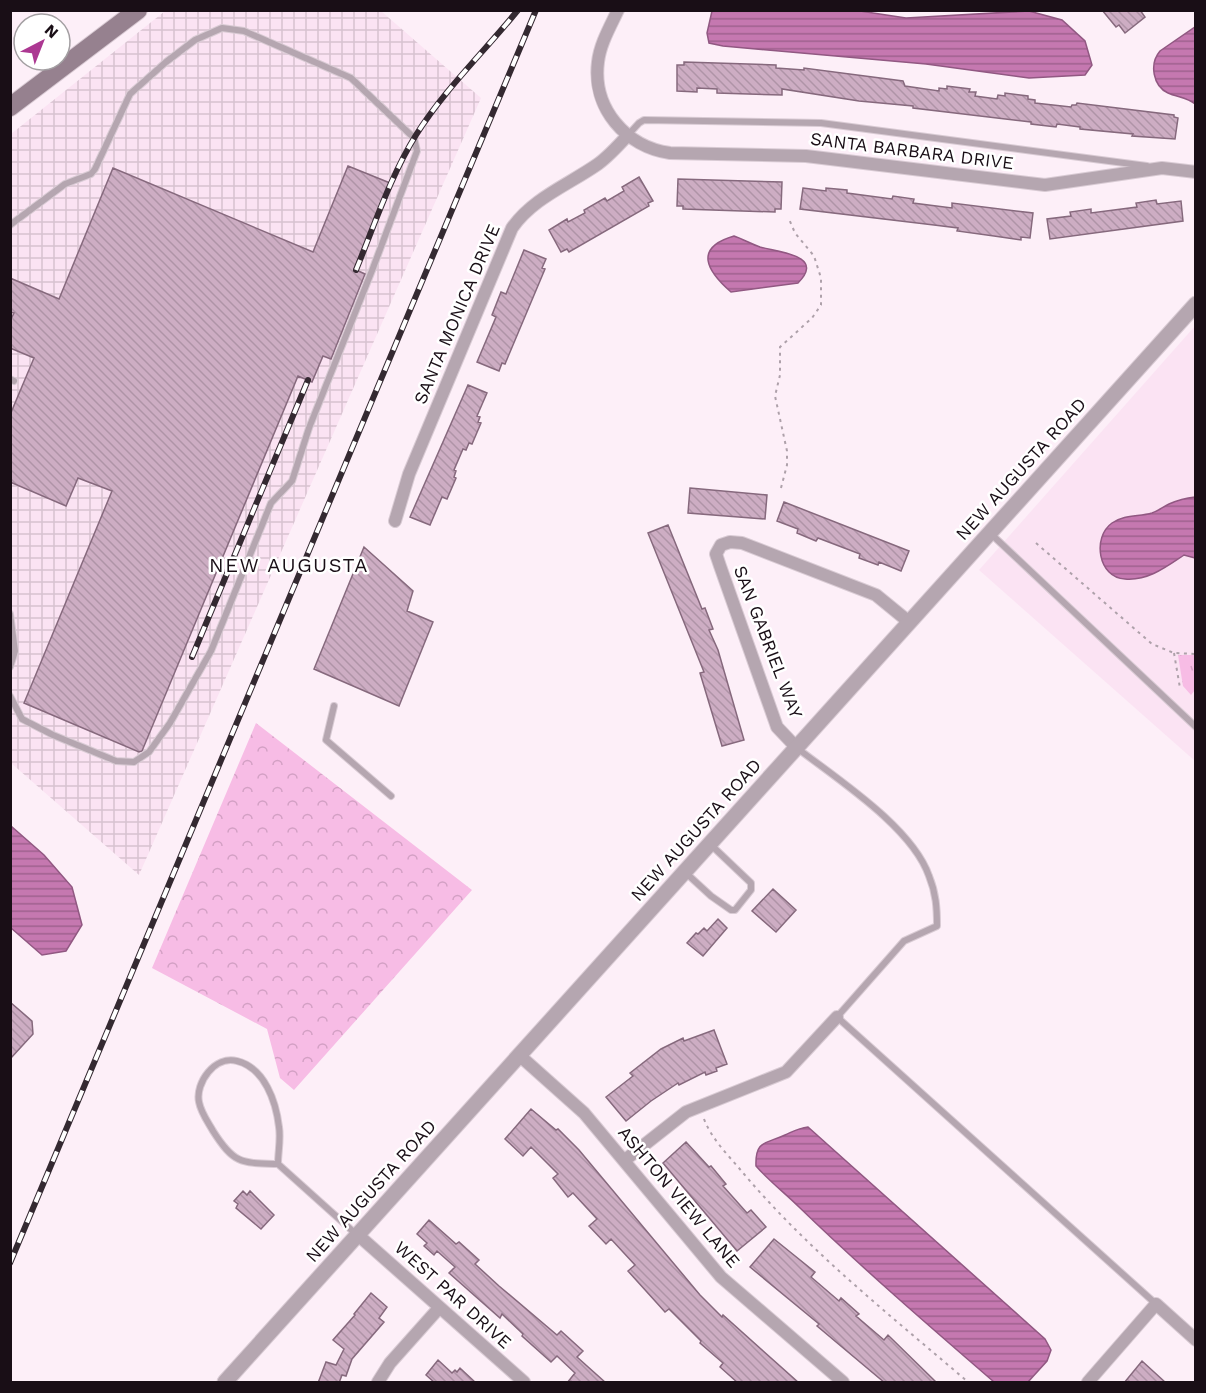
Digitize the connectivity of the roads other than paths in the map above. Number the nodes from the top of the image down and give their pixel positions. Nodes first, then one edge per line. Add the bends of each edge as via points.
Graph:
1 (138, 10) edge
2 (618, 10) edge
3 (10, 107) edge
4 (628, 135) junction
5 (1162, 168) junction
6 (1196, 172) edge
7 (10, 225) edge
8 (1196, 304) edge
9 (395, 521) dead end
10 (989, 533) junction
11 (10, 614) edge
12 (909, 622) junction
13 (10, 667) edge
14 (10, 696) edge
15 (334, 706) dead end
16 (1196, 727) edge
17 (796, 747) junction
18 (391, 796) dead end
19 (709, 844) junction
20 (684, 872) junction
21 (837, 1017) junction
22 (519, 1055) junction
23 (625, 1160) junction
24 (278, 1164) junction
25 (358, 1235) junction
26 (1156, 1304) junction
27 (439, 1308) junction
28 (1196, 1340) edge
29 (225, 1383) edge
30 (378, 1383) edge
31 (524, 1383) edge
32 (843, 1383) edge
33 (1088, 1383) edge

1 - 3 main road
2 - 4 street, SANTA BARBARA DRIVE via 602,46 598,78 609,114
4 - 5 street, SANTA BARBARA DRIVE via 654,150 670,153 807,156 1045,185
4 - 5 lane via 644,120 821,123
4 - 9 street, SANTA MONICA DRIVE via 597,165 531,206 512,228 409,474
5 - 6 street, SANTA BARBARA DRIVE
7 - 14 lane via 65,184 91,174 130,94 195,40 222,28 244,31 351,78 414,138 417,151 292,481 271,503 211,651 150,752 134,762 116,761 22,718
8 - 10 street, NEW AUGUSTA ROAD
10 - 12 street, NEW AUGUSTA ROAD
10 - 16 lane
11 - 13 lane via 15,651
12 - 17 street, NEW AUGUSTA ROAD
12 - 17 street, SAN GABRIEL WAY via 876,595 742,543 721,545 716,554 777,727
15 - 18 lane via 326,740
17 - 19 street, NEW AUGUSTA ROAD
17 - 21 lane via 877,810 915,849 929,874 936,898 937,926 904,941
19 - 20 street, NEW AUGUSTA ROAD
19 - 20 lane via 751,883 751,890 735,910 711,896
20 - 22 street, NEW AUGUSTA ROAD
21 - 23 street via 786,1072 686,1112
21 - 26 lane
22 - 23 street, ASHTON VIEW LANE via 584,1113
22 - 25 street, NEW AUGUSTA ROAD
23 - 32 street, ASHTON VIEW LANE via 721,1277
24 - 24 lane via 280,1130 266,1082 237,1061 215,1066 203,1078 198,1101 220,1142 233,1157 248,1164
24 - 25 lane
25 - 27 street, WEST PAR DRIVE
25 - 29 street, NEW AUGUSTA ROAD
26 - 28 street
26 - 33 street
27 - 30 street via 390,1363
27 - 31 street, WEST PAR DRIVE

